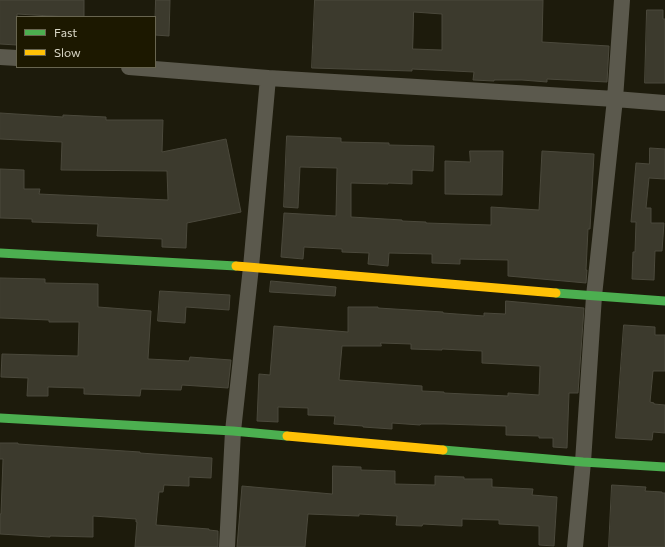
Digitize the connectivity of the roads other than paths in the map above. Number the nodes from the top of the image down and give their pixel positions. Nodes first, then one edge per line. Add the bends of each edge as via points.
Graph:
1 (622, 0) edge
2 (0, 57) edge
3 (16, 58) edge
4 (142, 68) edge
5 (268, 78) junction
6 (615, 99) junction
7 (665, 103) edge
8 (0, 252) edge
9 (251, 267) junction
10 (594, 296) junction
11 (665, 301) edge
12 (0, 418) edge
13 (233, 431) junction
14 (583, 462) junction
15 (665, 467) edge
16 (227, 547) edge
17 (575, 547) edge

1 - 6 street
2 - 3 street
4 - 5 street
5 - 6 street
5 - 9 street
6 - 7 street
6 - 10 street
8 - 9 street
9 - 10 street
9 - 13 street
10 - 11 street
10 - 14 street
12 - 13 street
13 - 14 street
13 - 16 street
14 - 15 street
14 - 17 street

